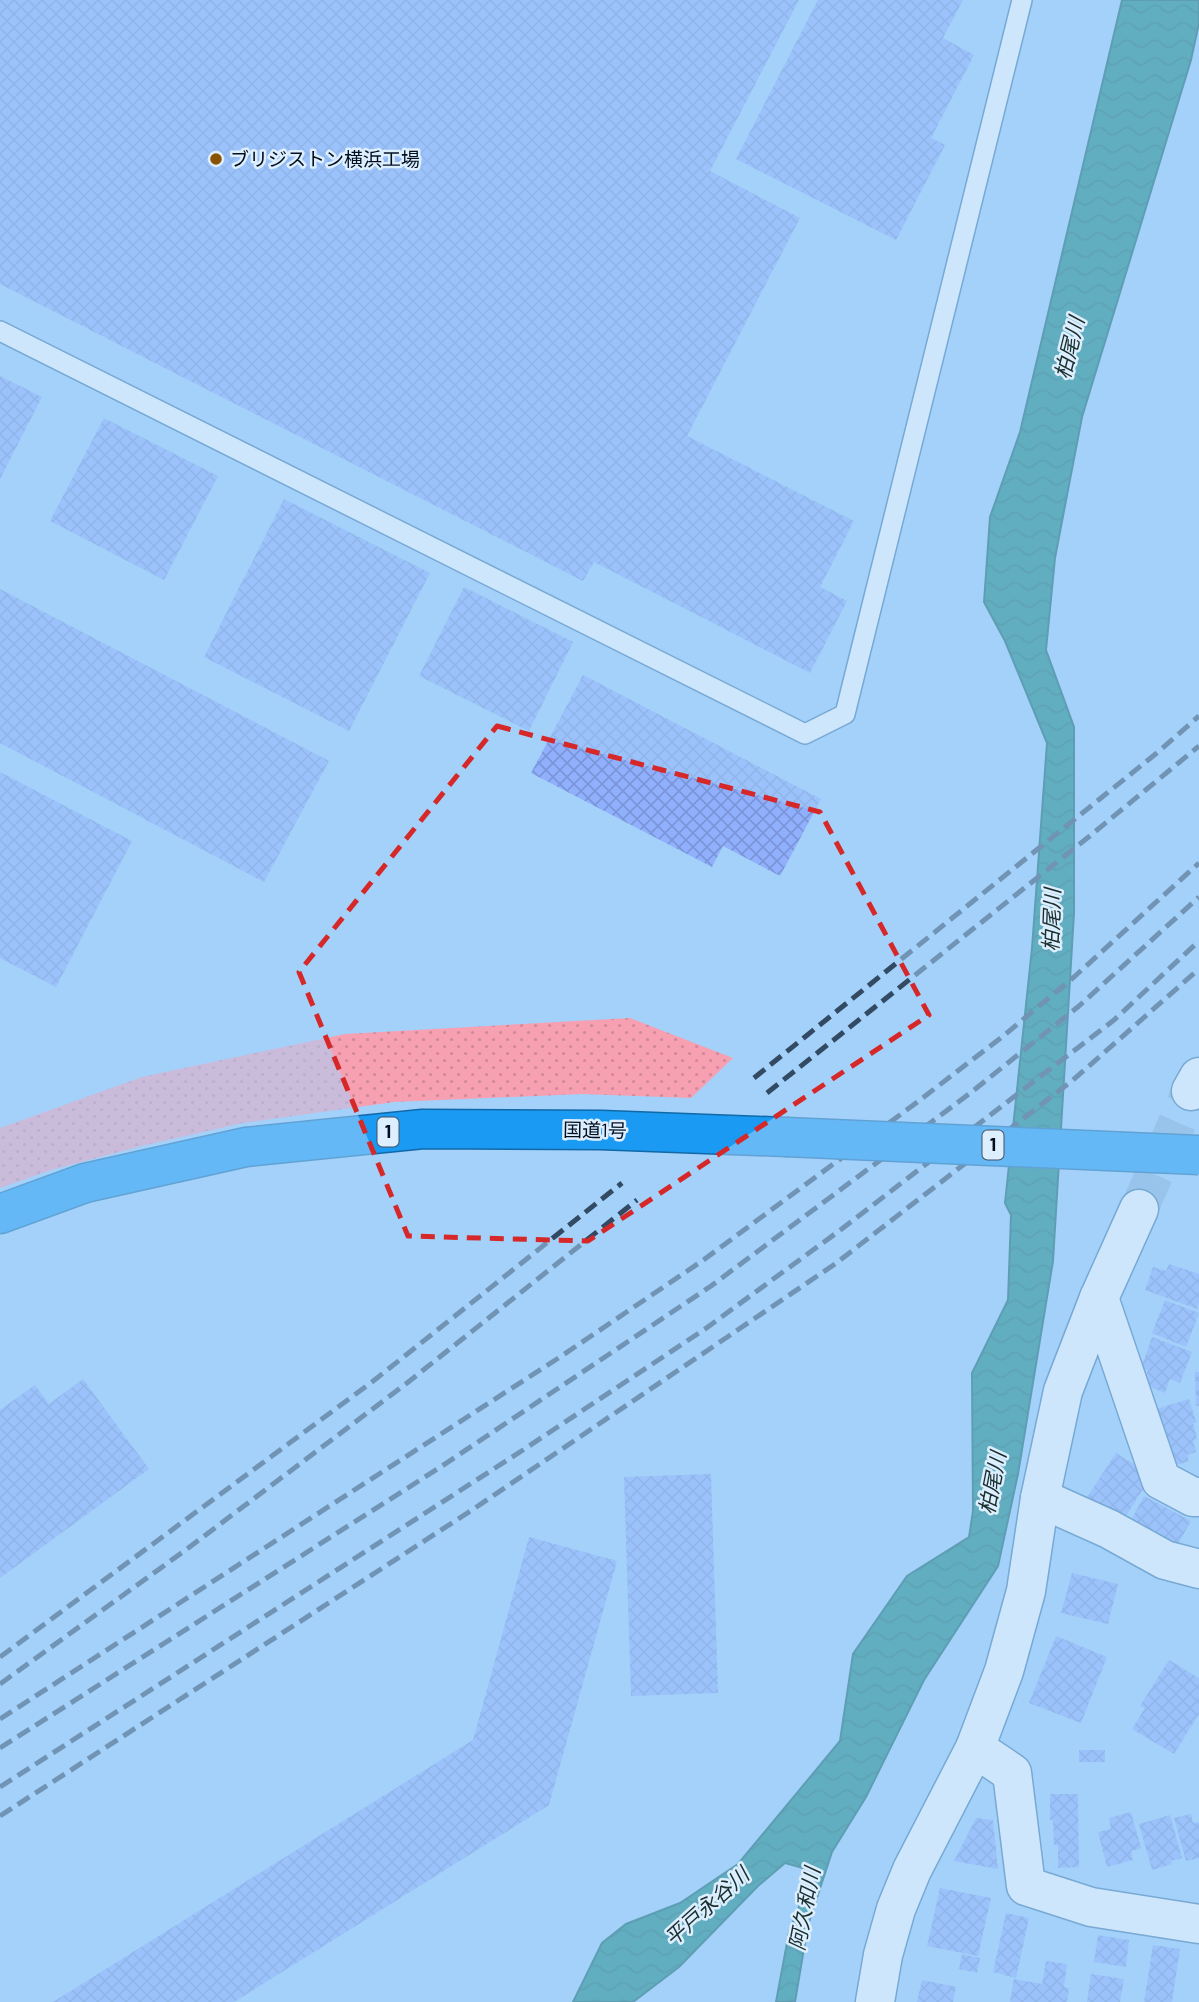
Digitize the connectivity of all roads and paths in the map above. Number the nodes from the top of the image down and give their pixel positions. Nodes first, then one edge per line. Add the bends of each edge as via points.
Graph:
1 (1022, 0) edge
2 (0, 331) edge
3 (1199, 1155) edge
4 (1139, 1209) tunnel mouth
5 (0, 1214) edge
6 (1099, 1298) junction
7 (1199, 1497) edge
8 (1040, 1498) junction
9 (1199, 1569) edge
10 (975, 1748) junction
11 (1199, 1924) edge
12 (875, 2002) edge

1 - 2 lane via 845,714 805,734
3 - 5 highway, 国道1号 / 1, bridge via 601,1130 423,1129 246,1147 85,1184
4 - 6 street
6 - 7 street via 1161,1480
6 - 8 street via 1063,1391
8 - 9 street via 1165,1560
8 - 10 street via 1026,1591 1004,1671
10 - 11 street via 1012,1773 1026,1886 1091,1907
10 - 12 street via 896,1909

